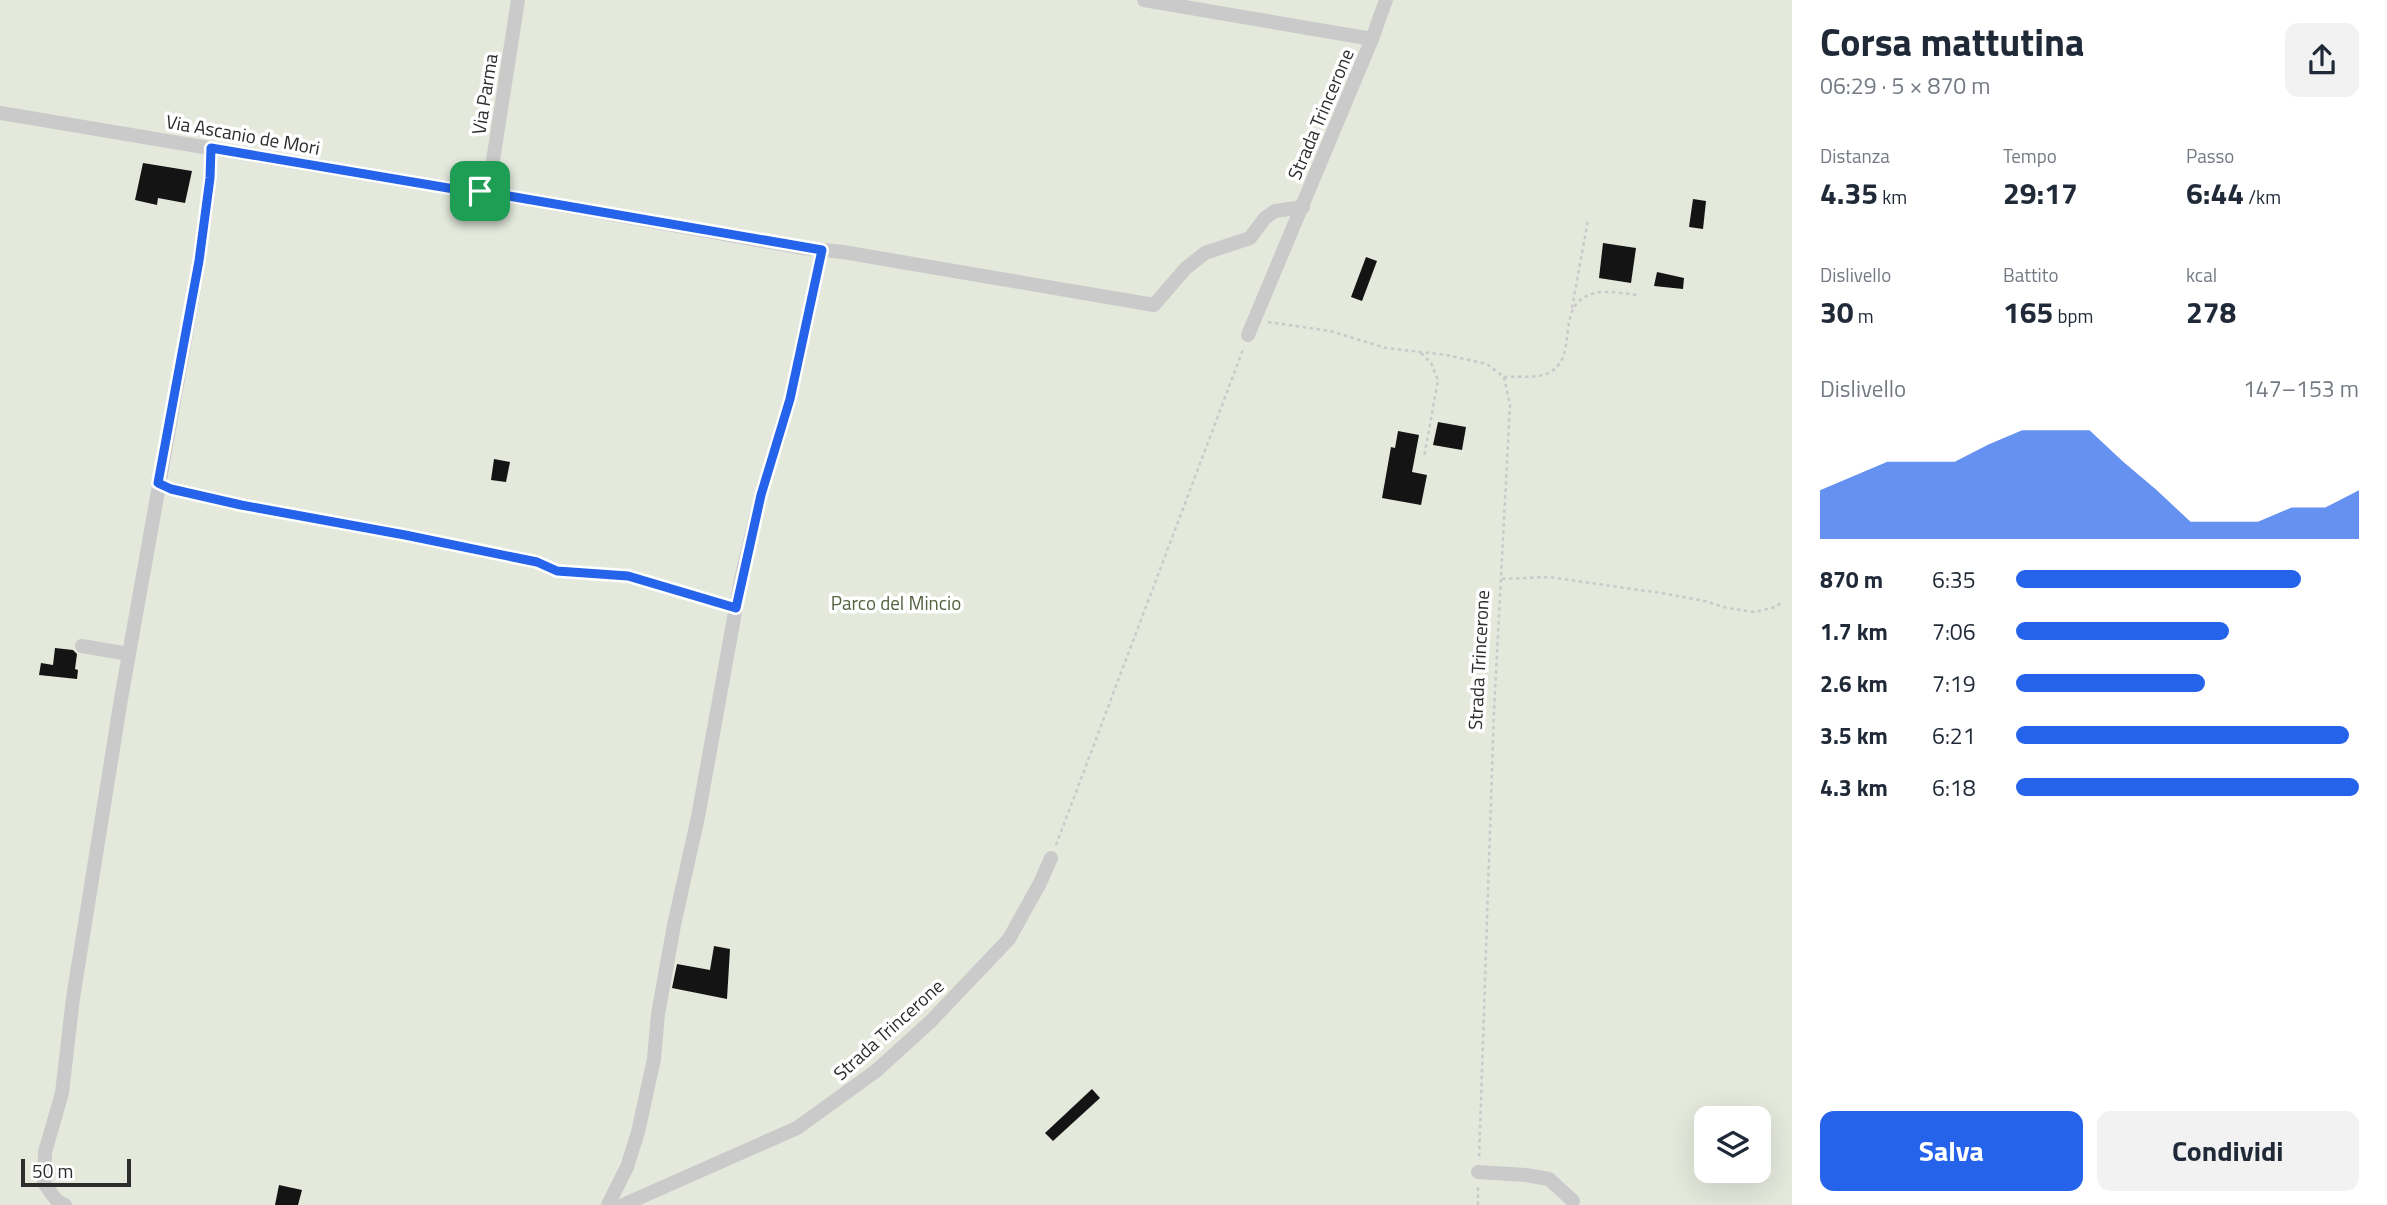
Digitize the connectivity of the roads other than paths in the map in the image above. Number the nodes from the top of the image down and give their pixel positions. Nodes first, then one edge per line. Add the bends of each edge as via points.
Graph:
1 (518, 0) edge
2 (1144, 0) edge
3 (1386, 0) edge
4 (1372, 39) junction
5 (0, 113) edge
6 (211, 148) junction
7 (480, 191) junction
8 (1303, 207) junction
9 (822, 250) junction
10 (1248, 335) road end
11 (82, 646) dead end
12 (129, 654) junction
13 (1051, 858) road end
14 (1478, 1172) road end
15 (1573, 1201) dead end
16 (65, 1205) edge
17 (608, 1205) edge
18 (623, 1205) edge

1 - 7 street, Via Parma via 492,167
2 - 4 street
3 - 4 street, Strada Trincerone
4 - 8 street, Strada Trincerone
5 - 6 street, Via Ascanio de Mori
6 - 7 street, Via Ascanio de Mori
6 - 12 street via 199,261
7 - 9 street, Via Ascanio de Mori
8 - 9 street, Via Ascanio de Mori via 1275,211 1250,237 1205,253 1154,305
8 - 10 street, Strada Trincerone
9 - 17 street via 790,399 761,495 736,608 638,1132
11 - 12 street
12 - 16 street via 62,1093 45,1152 44,1183
13 - 18 street, Strada Trincerone via 1009,939 876,1071 797,1128
14 - 15 street via 1549,1179

